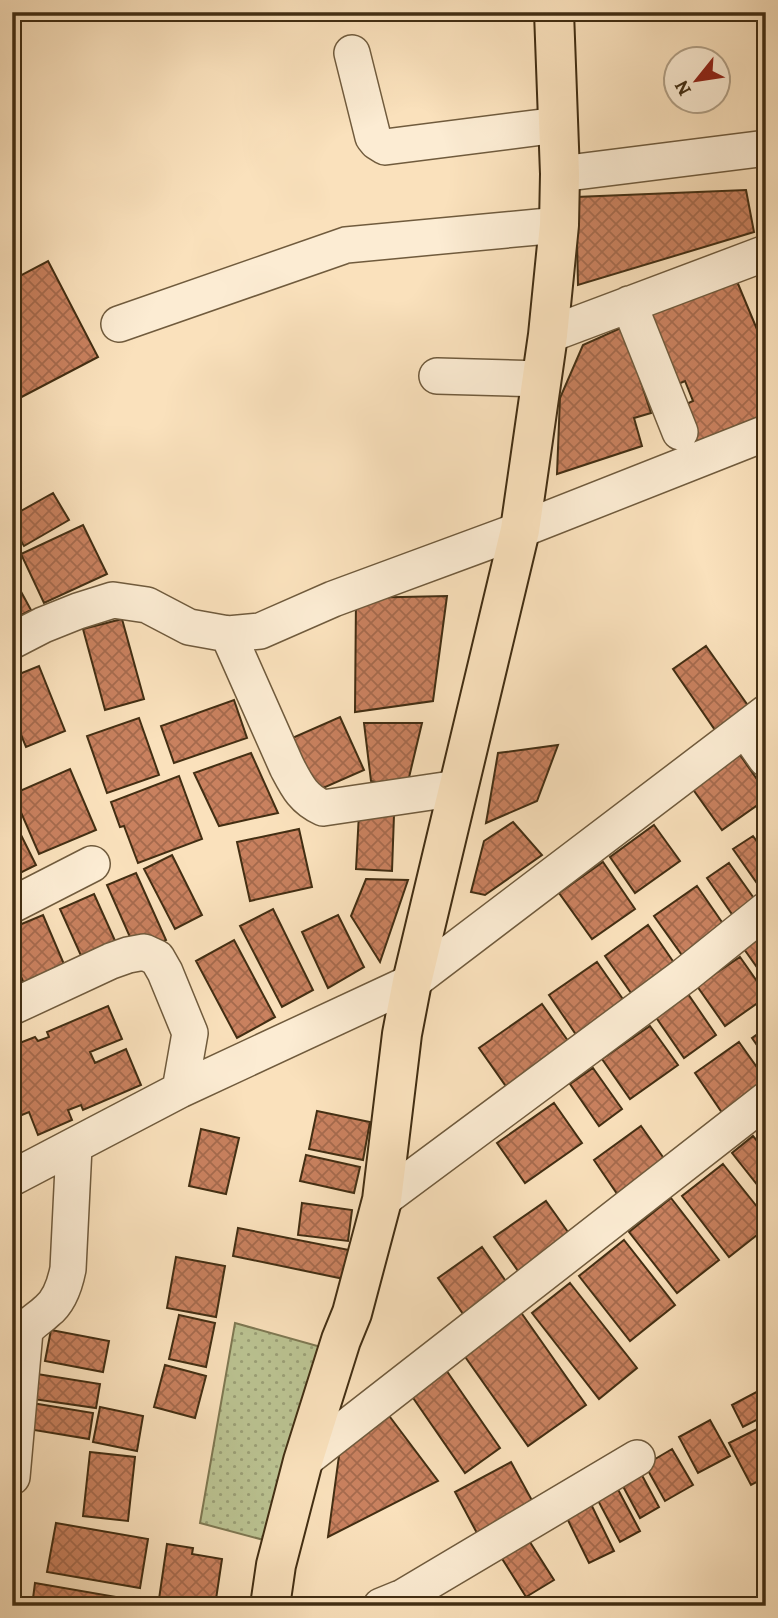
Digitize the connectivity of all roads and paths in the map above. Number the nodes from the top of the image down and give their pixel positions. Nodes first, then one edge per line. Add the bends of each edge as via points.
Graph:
1 (554, 12) edge
2 (352, 53) dead end
3 (558, 125) junction
4 (766, 148) edge
5 (560, 174) junction
6 (559, 225) junction
7 (764, 258) edge
8 (629, 304) junction
9 (119, 324) dead end
10 (548, 335) junction
11 (437, 376) dead end
12 (541, 379) junction
13 (680, 432) dead end
14 (766, 433) edge
15 (520, 530) junction
16 (228, 634) junction
17 (12, 641) edge
18 (755, 721) edge
19 (766, 759) edge
20 (458, 788) junction
21 (92, 864) dead end
22 (12, 905) edge
23 (766, 910) edge
24 (412, 982) junction
25 (12, 1007) edge
26 (180, 1090) junction
27 (766, 1100) edge
28 (74, 1147) junction
29 (12, 1178) edge
30 (382, 1200) junction
31 (637, 1458) dead end
32 (303, 1461) junction
33 (12, 1477) edge
34 (271, 1606) edge
35 (381, 1606) edge

1 - 3 main road
2 - 3 street via 373,137 384,147
3 - 5 main road
4 - 5 street
5 - 6 main road
6 - 9 street via 346,245
6 - 10 main road
7 - 8 street
8 - 10 street
8 - 13 street
10 - 12 main road
11 - 12 street
12 - 15 main road
14 - 15 street
15 - 16 street via 260,631
15 - 20 main road
16 - 17 street via 189,627 146,605 113,600
16 - 20 street via 287,768 311,802 323,808
18 - 19 street
18 - 24 street
20 - 24 main road
21 - 22 street
23 - 30 street
24 - 26 street
24 - 30 main road
25 - 26 street via 128,955 144,952 157,958 190,1033
26 - 28 street
27 - 32 street
28 - 29 street
28 - 33 street via 68,1269 56,1302 25,1331
30 - 32 main road via 352,1313
31 - 35 street
32 - 34 main road via 276,1565

